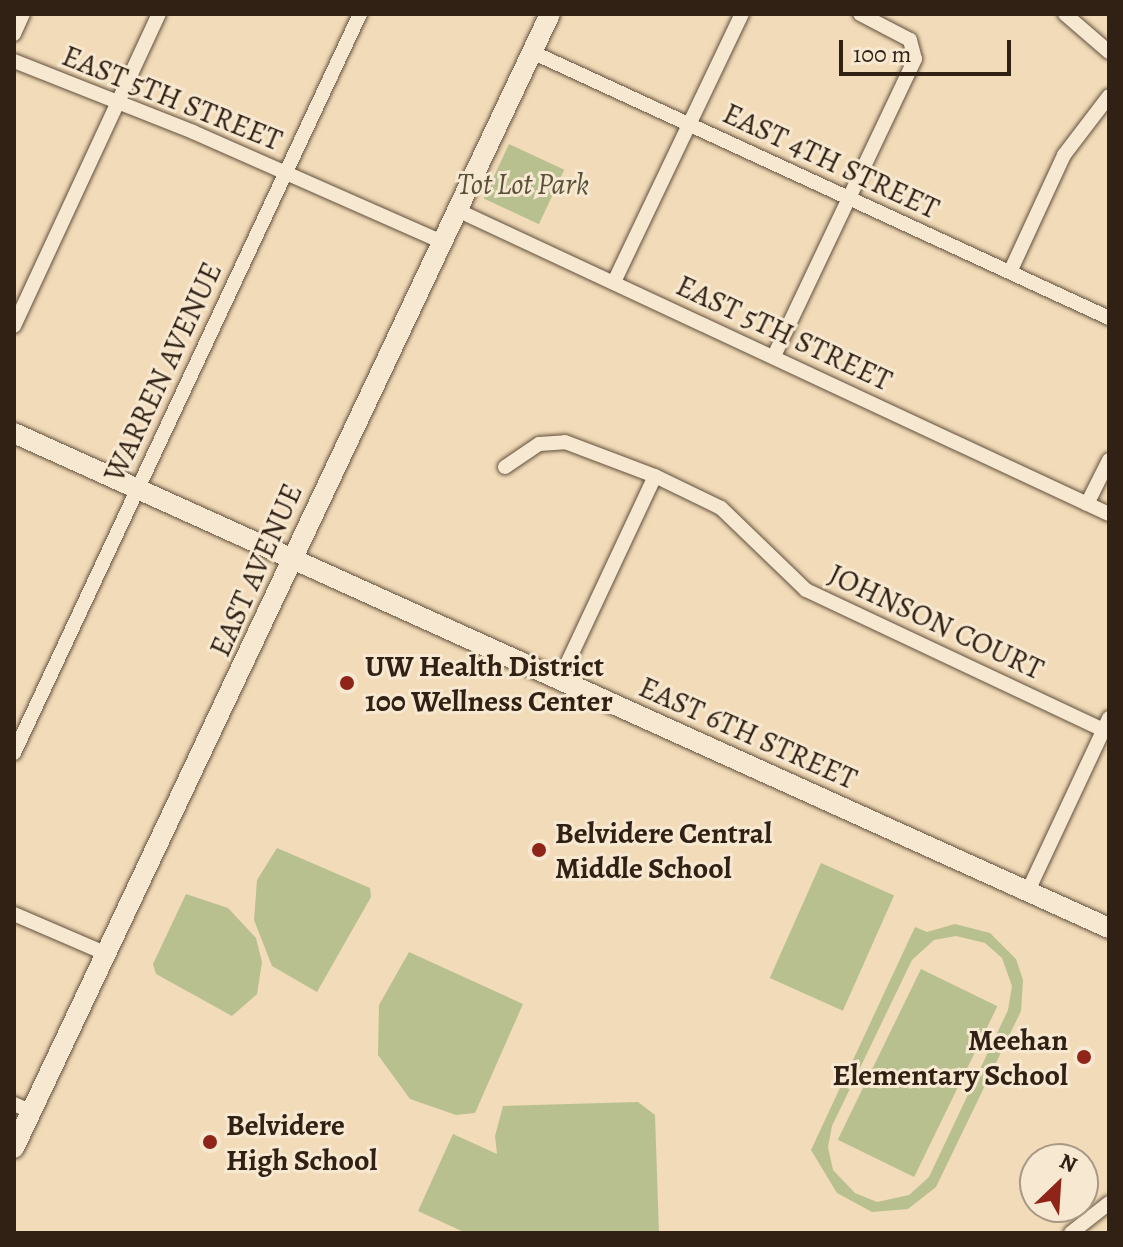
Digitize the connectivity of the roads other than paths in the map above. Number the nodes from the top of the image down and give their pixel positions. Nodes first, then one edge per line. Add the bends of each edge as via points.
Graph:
1 (23, 14) edge
2 (159, 14) edge
3 (360, 14) edge
4 (550, 14) edge
5 (742, 14) edge
6 (860, 14) edge
7 (1065, 14) edge
8 (14, 34) edge
9 (532, 52) junction
10 (1109, 52) edge
11 (14, 61) edge
12 (1109, 96) edge
13 (118, 101) junction
14 (691, 125) junction
15 (286, 174) junction
16 (848, 198) junction
17 (457, 210) junction
18 (442, 242) junction
19 (1010, 272) junction
20 (614, 282) junction
21 (1109, 318) edge
22 (14, 326) edge
23 (774, 356) junction
24 (14, 433) edge
25 (1109, 460) edge
26 (505, 467) dead end
27 (655, 476) junction
28 (137, 488) junction
29 (1087, 504) junction
30 (1109, 514) edge
31 (294, 563) junction
32 (559, 681) junction
33 (1106, 724) edge
34 (14, 753) edge
35 (1028, 891) junction
36 (14, 914) edge
37 (1109, 928) edge
38 (107, 954) junction
39 (23, 1108) edge
40 (14, 1148) edge
41 (1109, 1203) edge
42 (1071, 1233) edge

1 - 8 street
2 - 13 street
3 - 15 street, WARREN AVENUE
4 - 9 street, EAST AVENUE
5 - 14 street
6 - 16 street via 902,34 915,48 913,66
7 - 10 street
9 - 14 street, EAST 4TH STREET
9 - 17 street, EAST AVENUE
11 - 13 street, EAST 5TH STREET
12 - 19 street via 1064,155
13 - 15 street, EAST 5TH STREET
13 - 22 street
14 - 16 street, EAST 4TH STREET
14 - 20 street
15 - 18 street, EAST 5TH STREET
15 - 28 street, WARREN AVENUE
16 - 19 street, EAST 4TH STREET
16 - 23 street
17 - 18 street, EAST AVENUE
17 - 20 street, EAST 5TH STREET
18 - 31 street, EAST AVENUE
19 - 21 street, EAST 4TH STREET
20 - 23 street, EAST 5TH STREET
23 - 29 street, EAST 5TH STREET
24 - 28 street, EAST 6TH STREET
25 - 29 street
26 - 27 street, JOHNSON COURT via 539,444 565,442
27 - 32 street
27 - 33 street, JOHNSON COURT via 721,508 806,590
28 - 31 street, EAST 6TH STREET
28 - 34 street, WARREN AVENUE
29 - 30 street, EAST 5TH STREET
31 - 32 street, EAST 6TH STREET
31 - 38 street, EAST AVENUE
32 - 35 street, EAST 6TH STREET
33 - 35 street
35 - 37 street, EAST 6TH STREET
36 - 38 street
38 - 39 street, EAST AVENUE
39 - 40 street, EAST AVENUE
41 - 42 street

